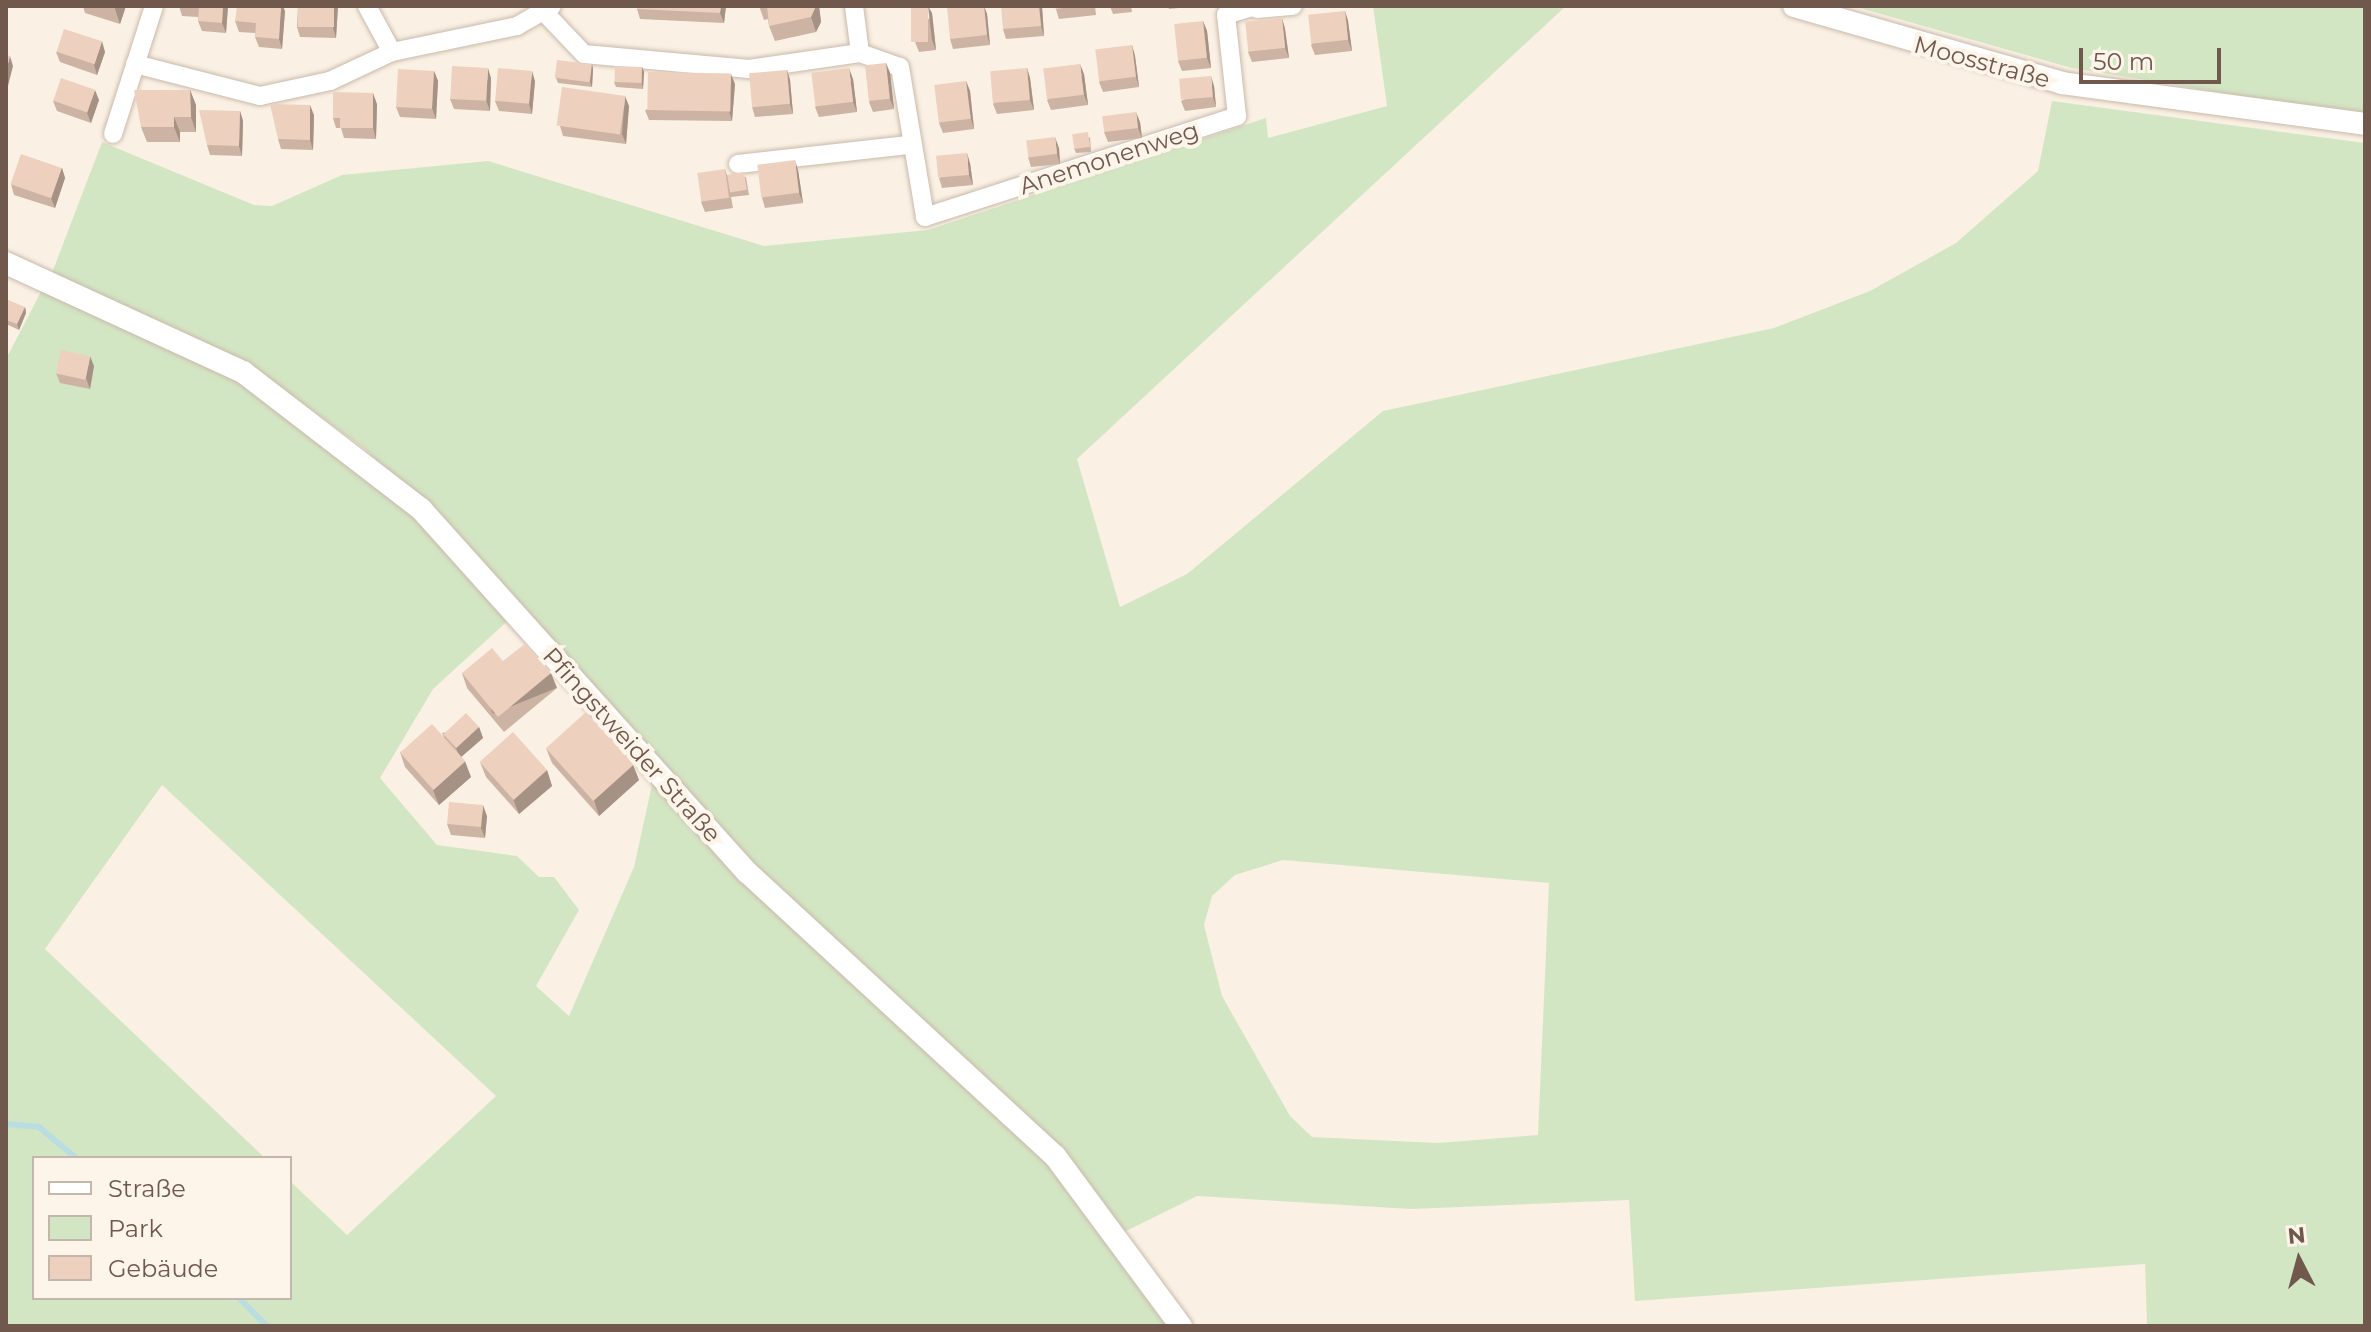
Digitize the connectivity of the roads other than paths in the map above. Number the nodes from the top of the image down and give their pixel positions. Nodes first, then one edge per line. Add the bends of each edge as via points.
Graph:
1 (154, 6) edge
2 (367, 6) edge
3 (1293, 6) edge
4 (1794, 6) edge
5 (858, 7) edge
6 (1256, 8) edge
7 (549, 10) edge
8 (392, 52) junction
9 (860, 53) junction
10 (135, 64) junction
11 (2365, 124) edge
12 (113, 134) dead end
13 (908, 145) junction
14 (738, 164) dead end
15 (6, 263) edge
16 (1181, 1326) edge

1 - 10 street
2 - 8 street
3 - 6 street, Anemonenweg
4 - 11 street, Moosstraße via 2062,83
5 - 9 street
6 - 13 street, Anemonenweg via 1226,15 1237,116 925,217
7 - 8 street
7 - 9 street, Anemonenweg via 584,54 749,69
8 - 10 street via 330,81 260,96
9 - 13 street, Anemonenweg via 900,67
10 - 12 street
13 - 14 street
15 - 16 street, Pfingstweider Straße via 243,372 421,509 747,872 1055,1156

